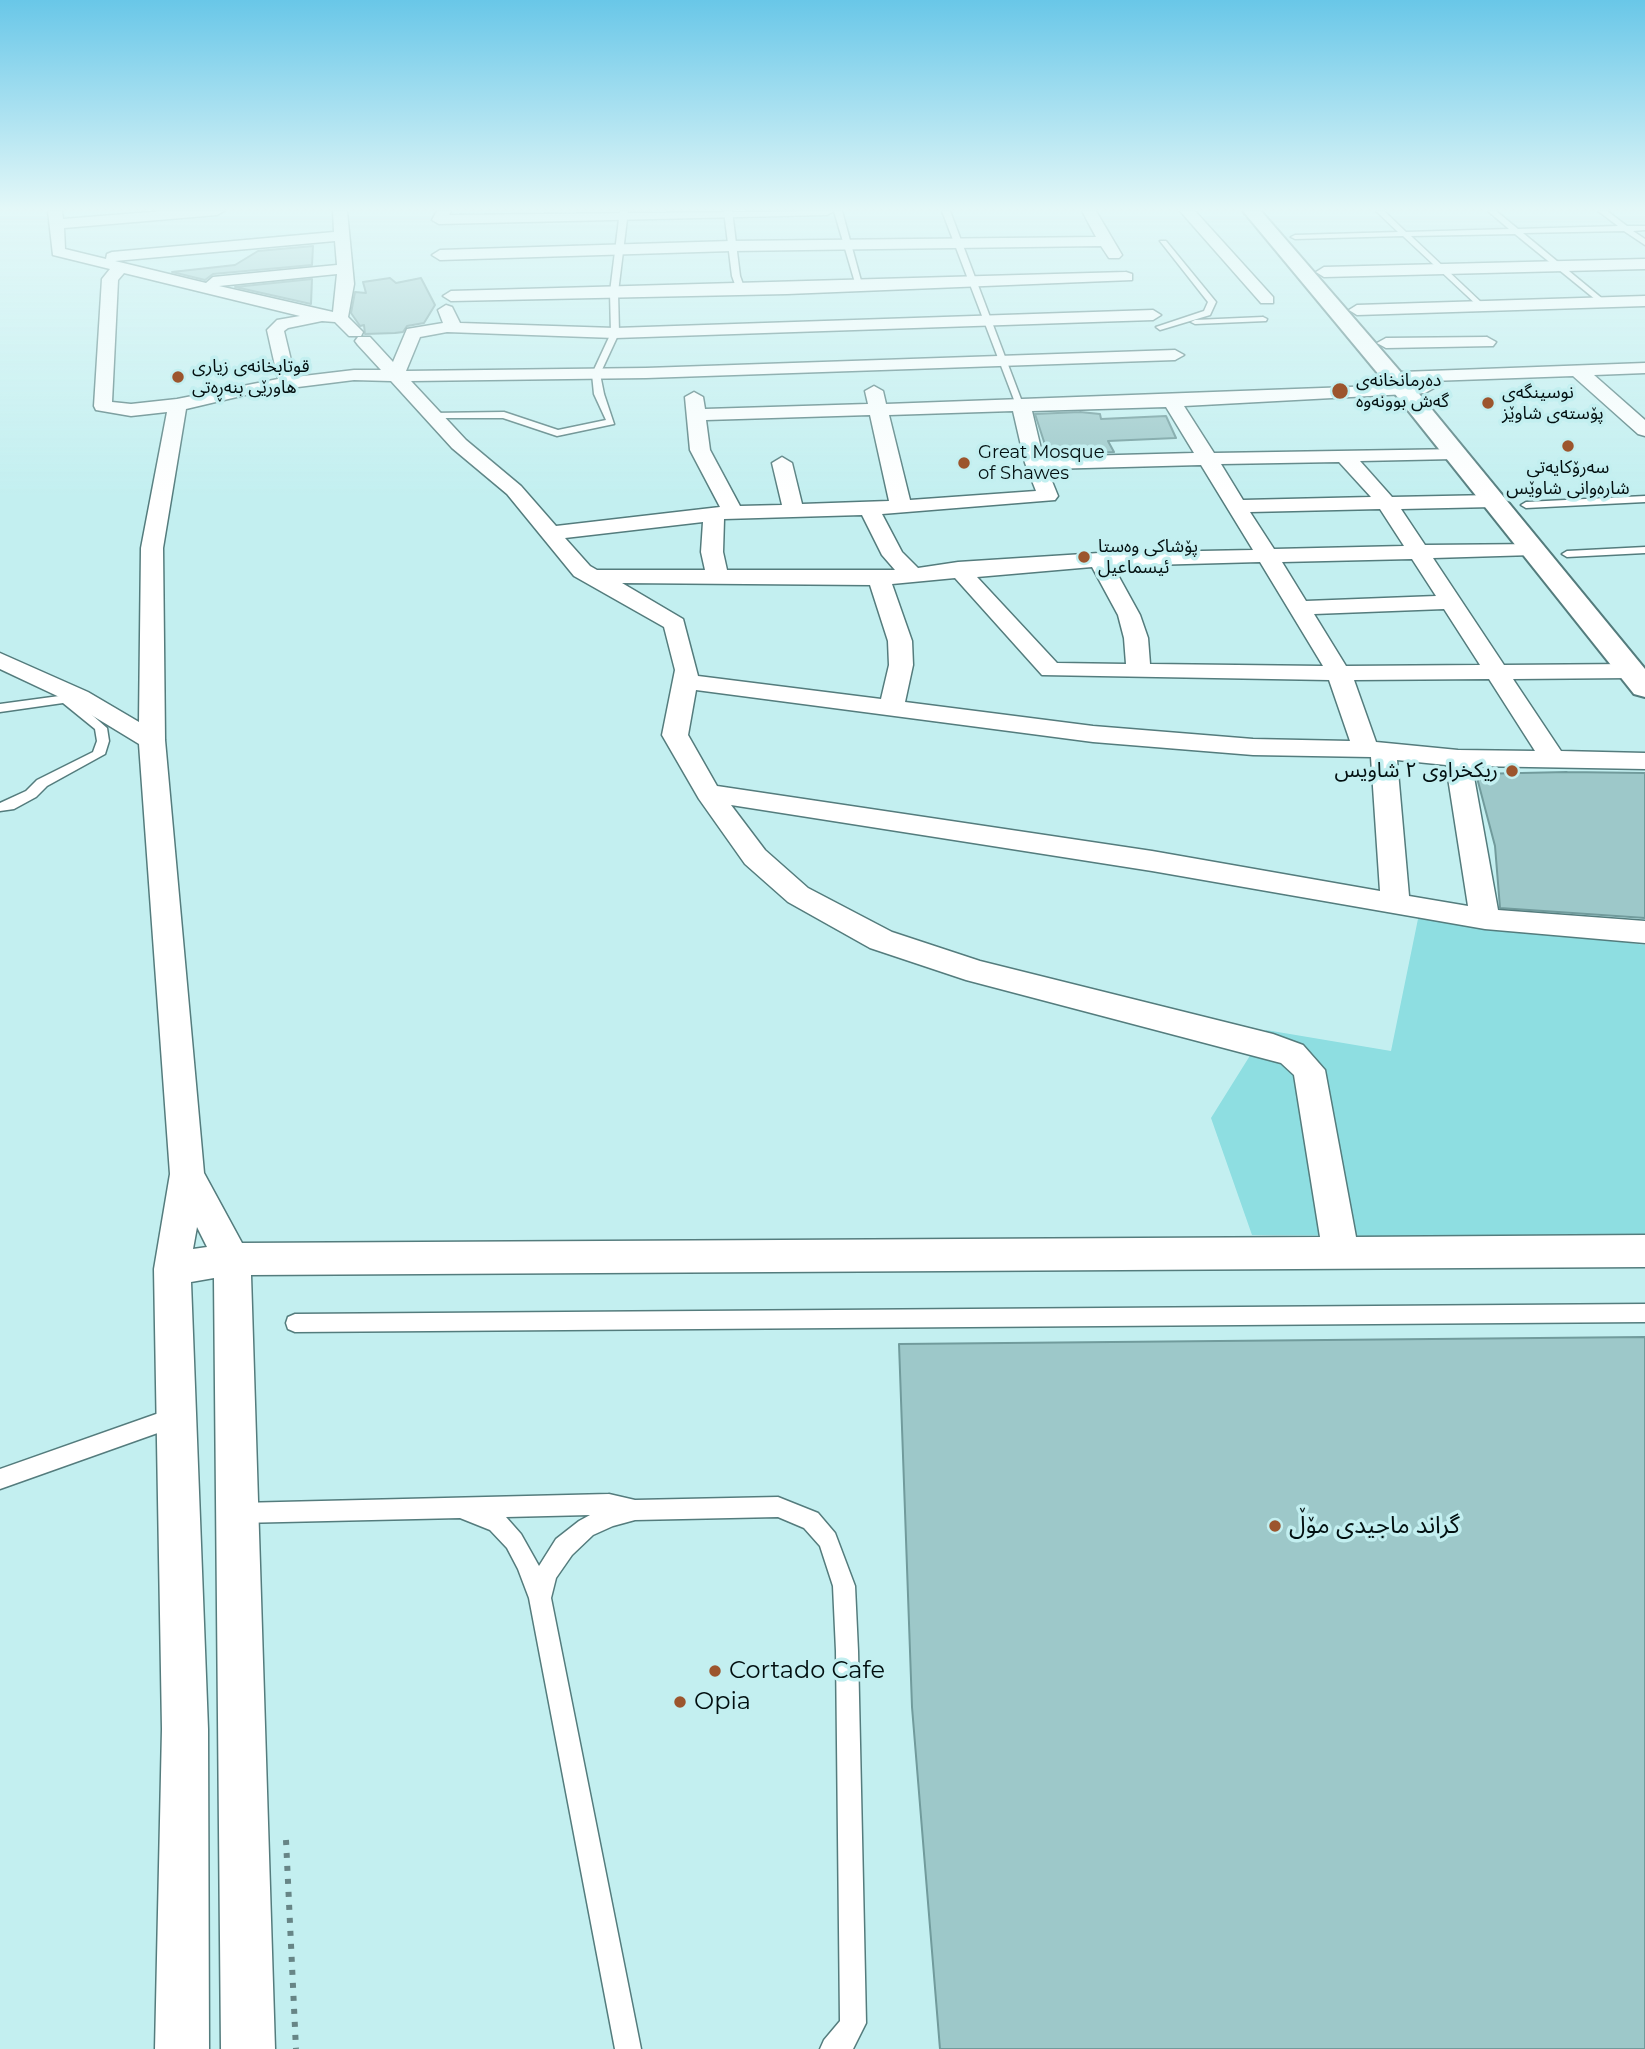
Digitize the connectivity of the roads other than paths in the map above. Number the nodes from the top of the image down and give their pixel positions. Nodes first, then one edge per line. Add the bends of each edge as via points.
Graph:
1 (108, 307) edge
2 (285, 307) edge
3 (342, 307) edge
4 (446, 307) edge
5 (614, 307) edge
6 (765, 307) edge
7 (828, 307) edge
8 (982, 307) edge
9 (1146, 307) edge
10 (1210, 307) edge
11 (1339, 307) edge
12 (1354, 307) edge
13 (1472, 307) edge
14 (1454, 308) junction
15 (1357, 310) junction
16 (322, 316) junction
17 (340, 318) junction
18 (1263, 319) dead end
19 (1156, 321) junction
20 (988, 322) junction
21 (1182, 323) junction
22 (451, 328) junction
23 (795, 328) junction
24 (615, 333) junction
25 (401, 335) junction
26 (364, 341) junction
27 (1487, 342) junction
28 (1386, 343) junction
29 (1005, 361) junction
30 (866, 366) junction
31 (1645, 368) edge
32 (1577, 370) junction
33 (695, 372) junction
34 (1516, 373) junction
35 (596, 374) junction
36 (394, 376) junction
37 (288, 383) junction
38 (1409, 383) junction
39 (1172, 401) junction
40 (177, 405) junction
41 (1021, 405) junction
42 (880, 410) junction
43 (694, 415) junction
44 (431, 416) junction
45 (1645, 430) edge
46 (1454, 453) junction
47 (1345, 456) junction
48 (1207, 459) junction
49 (782, 463) dead end
50 (1035, 463) junction
51 (1645, 499) edge
52 (1493, 501) junction
53 (1386, 502) junction
54 (1526, 505) junction
55 (1237, 506) junction
56 (901, 507) junction
57 (869, 509) junction
58 (793, 510) junction
59 (724, 513) junction
60 (552, 533) junction
61 (1542, 536) junction
62 (1645, 550) edge
63 (1420, 552) junction
64 (1567, 554) junction
65 (1265, 555) junction
66 (1099, 560) junction
67 (958, 569) junction
68 (911, 574) junction
69 (1584, 574) dead end
70 (591, 576) junction
71 (718, 577) junction
72 (879, 578) junction
73 (1448, 602) junction
74 (1298, 608) junction
75 (0, 660) edge
76 (1138, 670) junction
77 (1499, 672) junction
78 (1339, 673) junction
79 (1638, 679) edge
80 (684, 681) junction
81 (72, 698) junction
82 (0, 708) edge
83 (891, 708) junction
84 (152, 740) junction
85 (1375, 750) junction
86 (1458, 758) junction
87 (1553, 759) junction
88 (1645, 761) edge
89 (708, 793) junction
90 (0, 807) edge
91 (1395, 903) junction
92 (1485, 919) junction
93 (1645, 932) edge
94 (187, 1174) junction
95 (1341, 1251) junction
96 (1645, 1251) edge
97 (232, 1259) junction
98 (172, 1269) junction
99 (1645, 1313) edge
100 (295, 1323) dead end
101 (176, 1417) junction
102 (0, 1479) edge
103 (463, 1509) junction
104 (635, 1510) junction
105 (237, 1513) junction
106 (540, 1598) junction
107 (182, 2049) edge
108 (248, 2049) edge
109 (628, 2049) edge
110 (832, 2049) edge

1 - 40 street via 103,406 131,410
2 - 16 street
3 - 17 street
4 - 22 street
5 - 24 lane
6 - 23 street
7 - 23 street
8 - 20 lane
9 - 19 street
10 - 21 lane via 1207,313
11 - 38 street
12 - 15 street
13 - 14 street
14 - 15 street
14 - 27 street
15 - 28 street
16 - 17 street
16 - 37 street via 275,330
17 - 26 street
18 - 21 lane
19 - 20 street
19 - 21 lane
19 - 29 street via 1179,360
20 - 23 street
20 - 29 lane
22 - 24 street
22 - 25 street
23 - 24 street
23 - 30 street
23 - 33 street
24 - 35 lane
25 - 26 street
25 - 36 street via 408,351
26 - 36 street
27 - 28 street
27 - 34 street
28 - 38 street
29 - 30 street
29 - 41 lane
30 - 42 street
31 - 32 street
32 - 34 street
32 - 45 street
33 - 35 street
33 - 43 street
34 - 38 street
35 - 36 street
35 - 44 lane via 598,394 611,422 557,433 504,415
36 - 37 street via 354,375
36 - 44 street
37 - 40 street
38 - 39 street via 1201,393
38 - 46 street
38 - 54 street
39 - 41 street
39 - 48 street
40 - 84 street via 152,548
41 - 42 street
41 - 50 street
42 - 43 street
42 - 56 street
43 - 59 street via 700,450
44 - 60 street via 514,491
46 - 47 street
46 - 52 street
47 - 48 street
47 - 53 street
48 - 50 street
48 - 55 street
49 - 58 street
50 - 56 street via 1048,496
51 - 54 lane
52 - 53 street
52 - 61 street
53 - 55 street
53 - 63 street
54 - 61 street
55 - 65 street
56 - 57 street
57 - 58 street
57 - 68 street via 893,555
58 - 59 street
59 - 60 street
59 - 71 street via 712,552
60 - 70 street
61 - 63 street
61 - 64 street
61 - 79 street
62 - 64 lane
63 - 65 street
63 - 73 street
64 - 69 street
65 - 66 street
65 - 74 street
66 - 67 street
66 - 76 street via 1129,615
67 - 68 street
67 - 76 street via 1050,670
68 - 72 street
70 - 71 street
70 - 80 street via 675,624 687,670
71 - 72 street
72 - 83 street via 900,642 901,665
73 - 74 street
73 - 77 street
74 - 78 street
75 - 81 street
76 - 78 street
77 - 78 street
77 - 79 street
77 - 87 street
78 - 85 street
80 - 83 street
80 - 89 street via 675,735
81 - 82 lane
81 - 84 street
81 - 90 lane via 101,728 99,754
83 - 85 street via 1093,734 1253,747
84 - 94 street
85 - 86 street
85 - 91 street
86 - 87 street
86 - 92 street
87 - 88 street
89 - 91 street
89 - 95 street via 755,857 798,895 881,940 977,972 1273,1045 1292,1054 1309,1070
91 - 92 street
92 - 93 street
94 - 97 street
94 - 98 street
95 - 96 street
95 - 97 street
97 - 98 street
97 - 105 street
98 - 101 street
99 - 100 lane
101 - 102 lane
101 - 107 street via 185,1729
103 - 104 lane via 609,1504
103 - 105 lane
103 - 106 lane via 497,1523 514,1541
104 - 106 lane via 586,1528 564,1547 547,1573
104 - 110 lane via 778,1507 811,1520 835,1553 844,1587 847,1651 853,2023
105 - 108 street
106 - 109 lane

